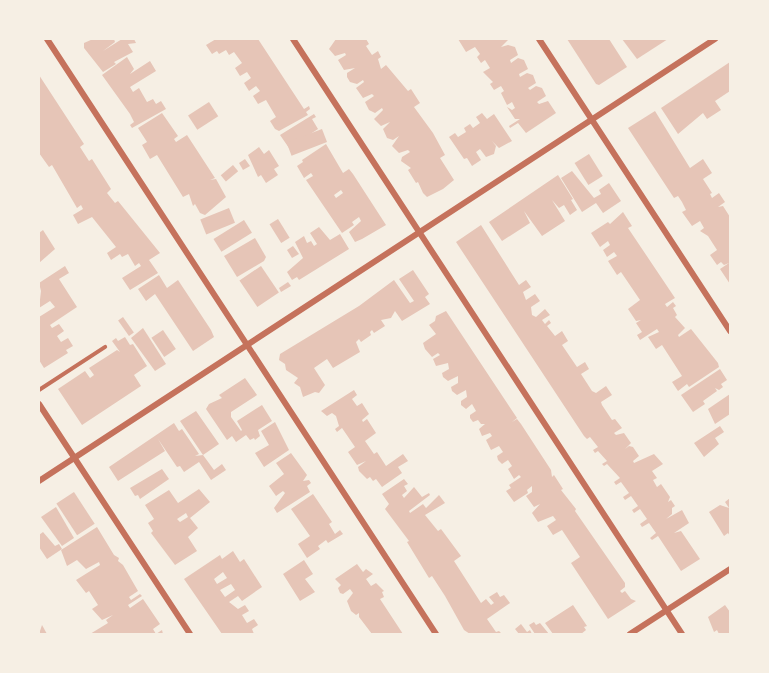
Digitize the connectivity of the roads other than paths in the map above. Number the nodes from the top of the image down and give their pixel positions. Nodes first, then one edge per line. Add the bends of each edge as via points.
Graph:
1 (47, 39) edge
2 (293, 39) edge
3 (539, 39) edge
4 (715, 39) edge
5 (592, 120) junction
6 (420, 232) junction
7 (730, 331) edge
8 (247, 345) junction
9 (105, 346) dead end
10 (39, 390) edge
11 (39, 404) edge
12 (75, 458) junction
13 (39, 481) edge
14 (730, 569) edge
15 (667, 610) junction
16 (190, 634) edge
17 (436, 634) edge
18 (630, 634) edge
19 (682, 634) edge

1 - 8 street
2 - 6 street
3 - 5 street
4 - 5 street
5 - 6 street
5 - 7 street
6 - 8 street
6 - 15 street
8 - 12 street
8 - 17 street
9 - 10 lane
11 - 12 street
12 - 13 street
12 - 16 street
14 - 15 street
15 - 18 street
15 - 19 street

